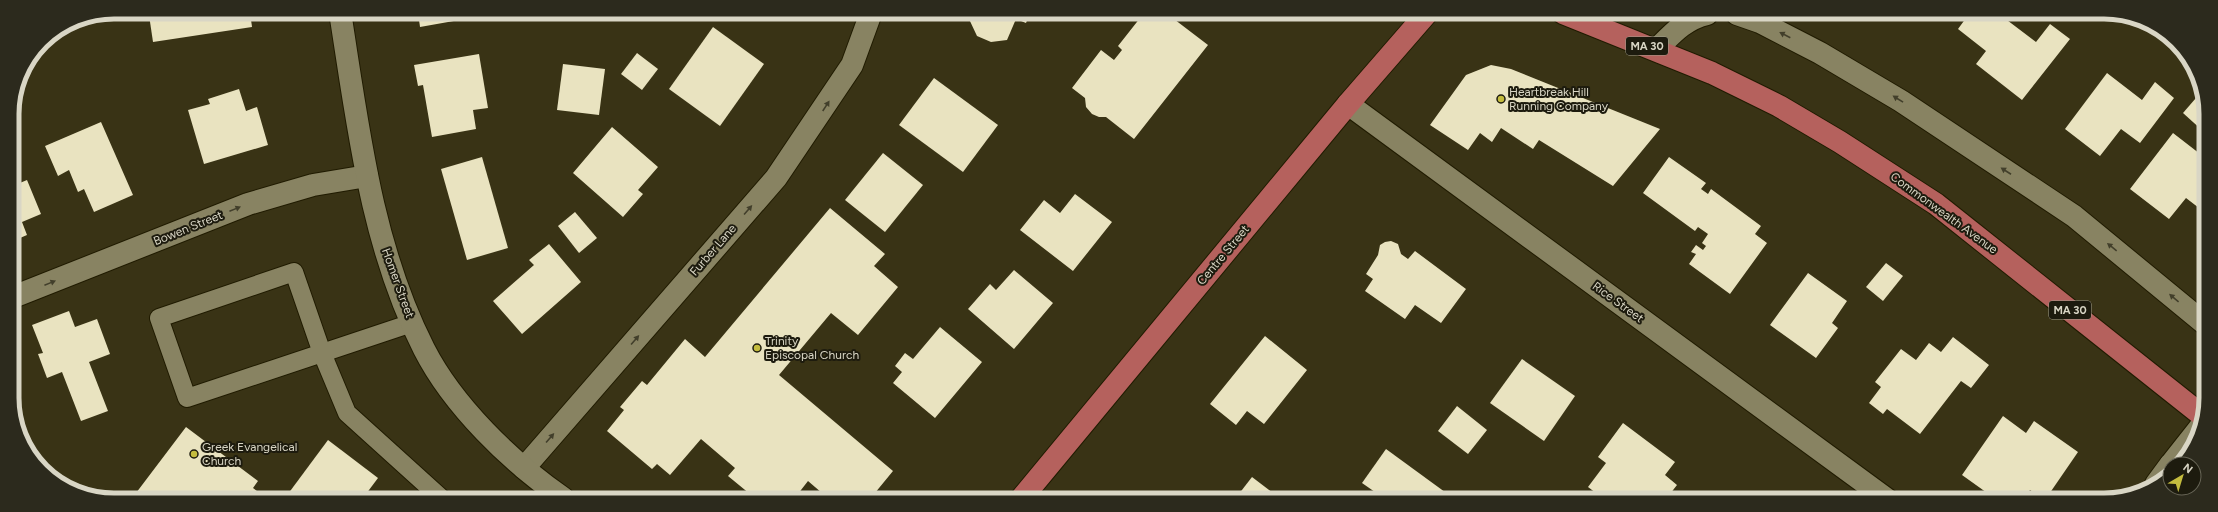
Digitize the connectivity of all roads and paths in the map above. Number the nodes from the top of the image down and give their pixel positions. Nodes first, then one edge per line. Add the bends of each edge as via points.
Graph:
1 (341, 19) edge
2 (869, 19) edge
3 (1422, 19) edge
4 (1579, 19) edge
5 (1691, 19) edge
6 (1751, 19) edge
7 (1657, 49) junction
8 (1348, 104) junction
9 (367, 176) junction
10 (19, 295) edge
11 (2199, 319) edge
12 (412, 323) junction
13 (322, 353) junction
14 (2198, 412) edge
15 (2187, 445) edge
16 (2178, 456) edge
17 (524, 468) junction
18 (435, 493) edge
19 (556, 493) edge
20 (1026, 493) edge
21 (1878, 493) edge

1 - 9 street, Homer Street
17 -> 2 street, Furber Lane via 776,178 852,65
3 - 8 main road, Centre Street
4 - 7 main road, Commonwealth Avenue / MA 30
5 - 7 street
11 -> 6 street via 2074,216 1934,123 1820,53
7 - 14 main road, Commonwealth Avenue / MA 30 via 1712,72 1779,106 1917,190
8 - 20 main road, Centre Street
8 - 21 street, Rice Street
10 -> 9 street, Bowen Street via 248,204 313,185
9 - 12 street, Homer Street via 391,268
12 - 13 lane
12 - 17 street, Homer Street via 443,380 468,412
13 - 13 lane via 186,398 159,318 294,272
13 - 18 lane via 347,413
15 - 16 street
17 - 19 street, Homer Street

